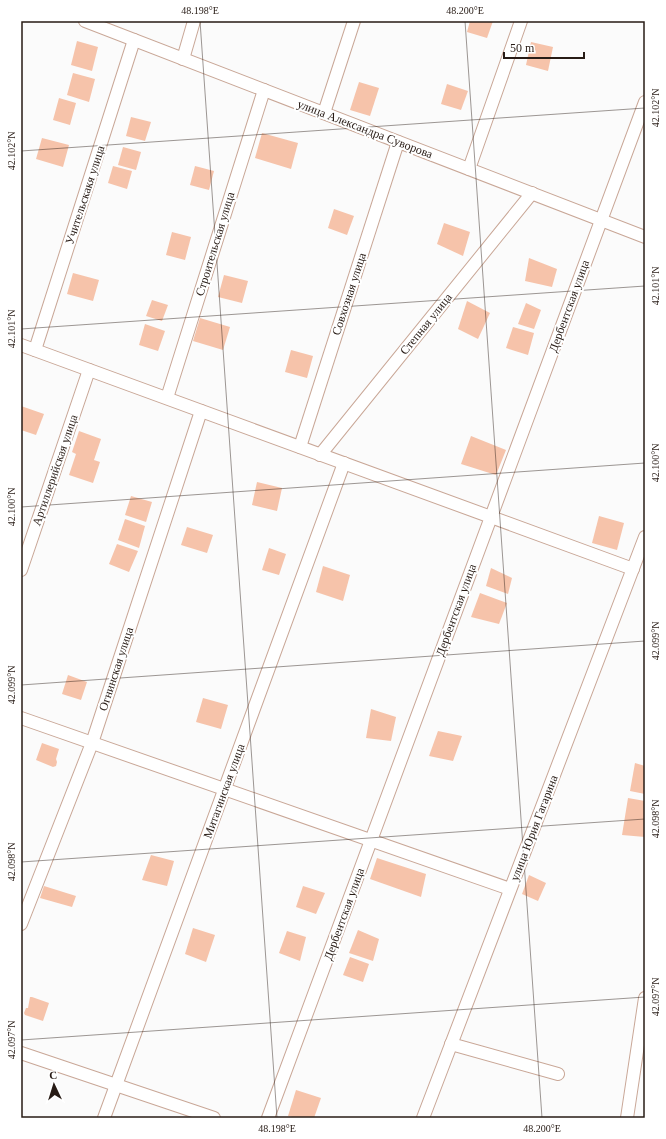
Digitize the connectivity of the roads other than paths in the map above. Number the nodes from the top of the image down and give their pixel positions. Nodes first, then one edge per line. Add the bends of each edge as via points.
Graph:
1 (85, 21) edge
2 (194, 21) edge
3 (354, 21) edge
4 (521, 21) edge
5 (134, 40) junction
6 (183, 59) junction
7 (264, 90) junction
8 (645, 102) edge
9 (324, 113) junction
10 (398, 142) junction
11 (469, 169) junction
12 (532, 193) junction
13 (601, 220) junction
14 (645, 237) edge
15 (21, 345) edge
16 (35, 350) junction
17 (90, 370) junction
18 (167, 398) junction
19 (201, 411) junction
20 (300, 447) junction
21 (320, 454) junction
22 (344, 463) junction
23 (491, 517) junction
24 (645, 537) edge
25 (633, 569) junction
26 (21, 570) edge
27 (21, 718) edge
28 (92, 743) junction
29 (224, 789) junction
30 (371, 840) junction
31 (510, 889) junction
32 (21, 924) edge
33 (645, 998) edge
34 (451, 1044) junction
35 (21, 1053) edge
36 (641, 1054) edge
37 (558, 1074) dead end
38 (116, 1085) junction
39 (104, 1118) edge
40 (214, 1118) edge
41 (268, 1118) edge
42 (423, 1118) edge
43 (627, 1118) edge

1 - 5 street, улица Александра Суворова
2 - 6 street
3 - 9 street
4 - 11 street
5 - 6 street, улица Александра Суворова
5 - 16 street, Учительскакя улица
6 - 7 street, улица Александра Суворова
7 - 9 street, улица Александра Суворова
7 - 18 street, Строительская улица
8 - 13 street, Дербентская улица
9 - 10 street, улица Александра Суворова
10 - 11 street, улица Александра Суворова
10 - 20 street, Совхозная улица
11 - 12 street, улица Александра Суворова
12 - 13 street, улица Александра Суворова
12 - 21 street, Степная улица
13 - 14 street, улица Александра Суворова
13 - 23 street, Дербентская улица
15 - 16 street
16 - 17 street
17 - 18 street
17 - 26 street, Артиллерийская улица
18 - 19 street
19 - 20 street
19 - 28 street, Огнинская улица
20 - 21 street
21 - 22 street
22 - 23 street
22 - 29 street, Митагинская улица
23 - 25 street
23 - 30 street, Дербентская улица
24 - 25 street, улица Юрия Гагарина
25 - 31 street, улица Юрия Гагарина
27 - 28 street
28 - 29 street
28 - 32 street, Огнинская улица
29 - 30 street
29 - 38 street, Митагинская улица
30 - 31 street
30 - 41 street, Дербентская улица
31 - 34 street, улица Юрия Гагарина
33 - 36 street
34 - 37 street
34 - 42 street, улица Юрия Гагарина
35 - 38 street
36 - 43 street
38 - 39 street, Митагинская улица
38 - 40 street

